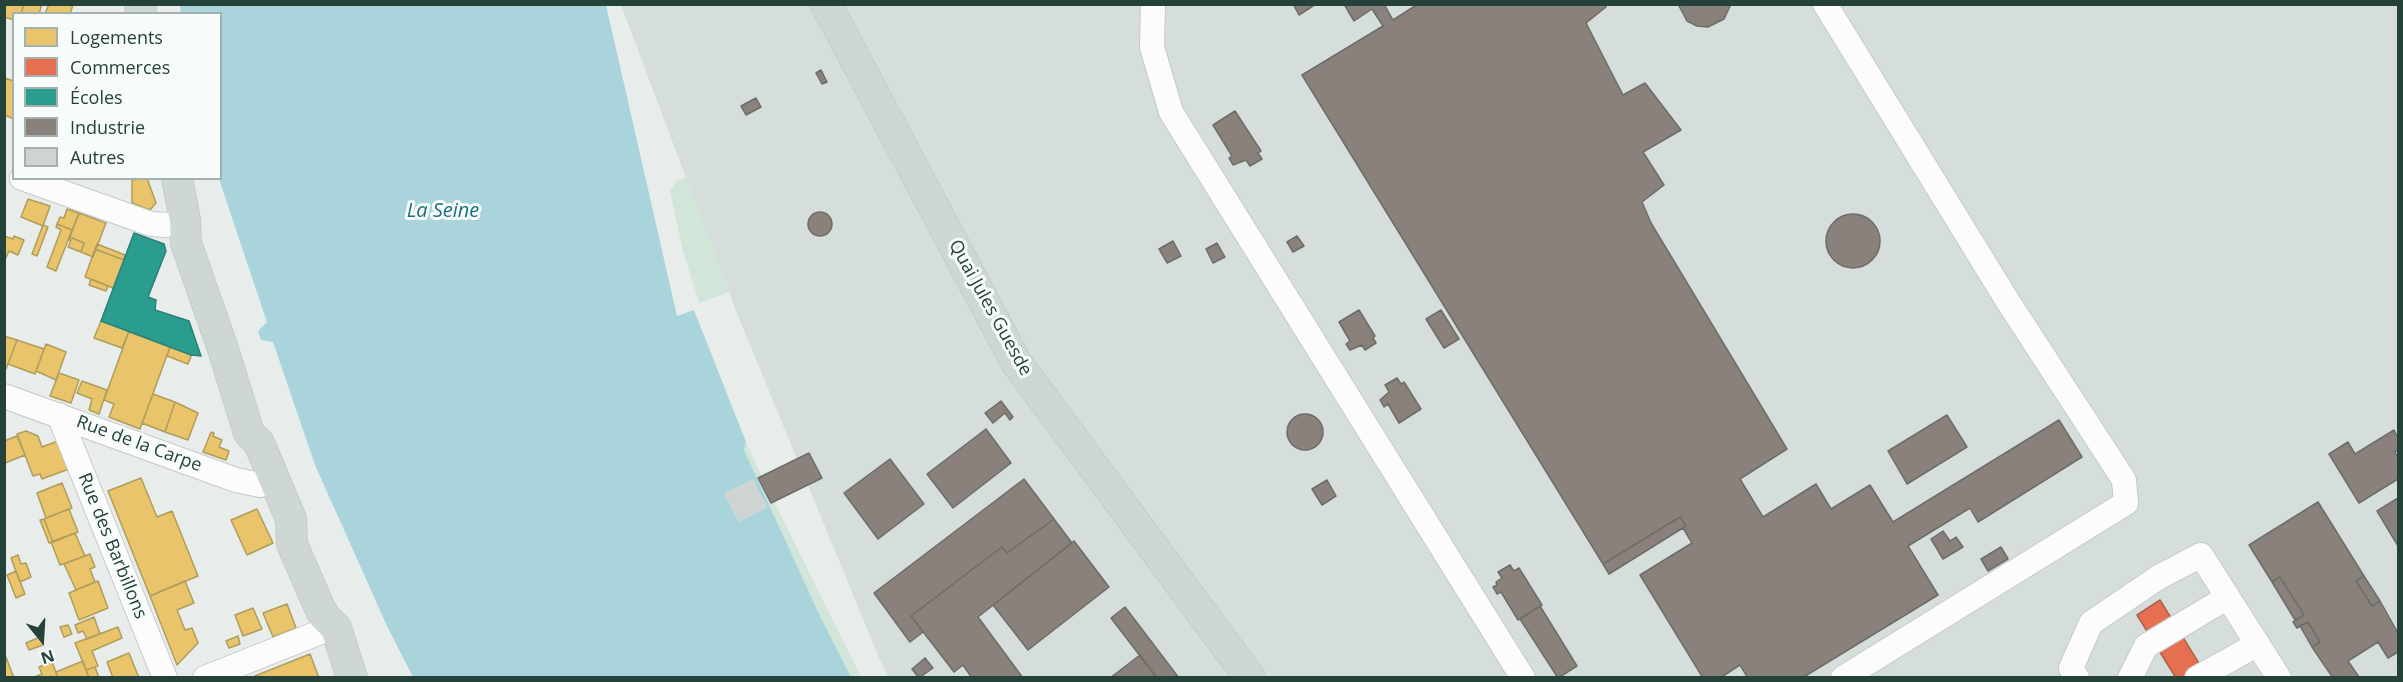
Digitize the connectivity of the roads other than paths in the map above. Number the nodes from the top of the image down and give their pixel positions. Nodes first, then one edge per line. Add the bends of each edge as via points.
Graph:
1 (826, 4) edge
2 (1153, 4) edge
3 (1825, 4) edge
4 (28, 180) edge
5 (166, 180) edge
6 (177, 180) edge
7 (185, 220) junction
8 (4, 396) edge
9 (59, 415) junction
10 (274, 481) junction
11 (2228, 597) junction
12 (340, 636) junction
13 (2258, 644) junction
14 (165, 678) edge
15 (205, 678) edge
16 (352, 678) edge
17 (366, 678) edge
18 (1250, 678) edge
19 (1523, 678) edge
20 (1843, 678) edge
21 (2077, 678) edge
22 (2130, 678) edge
23 (2197, 678) edge
24 (2279, 678) edge

1 - 18 main road, Quai Jules Guesde via 1016,362
2 - 19 street via 1152,47 1171,112
3 - 20 street via 2007,300 2124,480 2126,503
4 - 7 street via 152,224
5 - 7 main road
6 - 7 main road
7 - 10 main road via 186,243 249,433 259,443
8 - 9 street, Rue de la Carpe
9 - 10 street, Rue de la Carpe via 236,480 260,485
9 - 14 street, Rue des Barbillons
10 - 12 main road via 291,519 303,524 336,595
11 - 13 street
11 - 21 street via 2201,555 2158,578 2091,623 2071,668
11 - 22 street via 2146,646
12 - 15 street via 318,633
12 - 16 main road
12 - 17 main road
13 - 23 street
13 - 24 street

